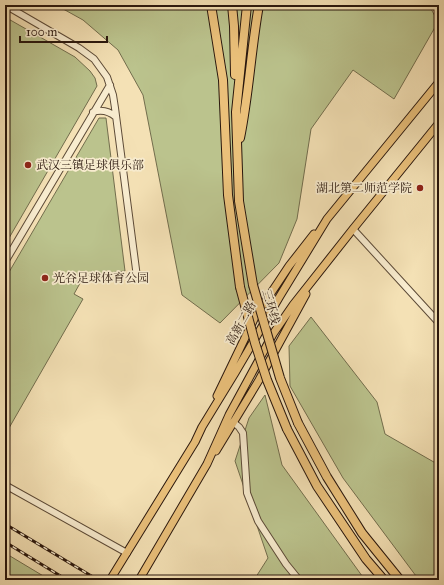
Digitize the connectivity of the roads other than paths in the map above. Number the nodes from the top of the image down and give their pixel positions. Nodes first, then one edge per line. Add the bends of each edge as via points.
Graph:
1 (5, 5) edge
2 (211, 5) edge
3 (232, 5) edge
4 (248, 5) edge
5 (259, 5) edge
6 (439, 82) edge
7 (110, 85) junction
8 (93, 112) junction
9 (236, 112) junction
10 (116, 116) junction
11 (439, 123) edge
12 (237, 153) junction
13 (327, 219) junction
14 (353, 229) junction
15 (5, 262) edge
16 (137, 277) dead end
17 (313, 280) junction
18 (439, 323) edge
19 (233, 422) junction
20 (202, 427) junction
21 (207, 464) junction
22 (5, 485) edge
23 (127, 553) junction
24 (110, 580) edge
25 (139, 580) edge
26 (299, 580) edge
27 (384, 580) edge
28 (400, 580) edge

1 - 7 street via 88,53 101,68
2 - 27 highway, 三环线, bridge via 222,80 228,195 240,287 255,343 287,429 317,486 366,559
3 - 9 highway
4 - 9 highway, 三环线
5 - 12 highway
6 - 13 main road, 高新二路
7 - 8 street
7 - 10 street
8 - 10 street via 107,111
8 - 15 street
9 - 12 highway, 三环线
10 - 16 street
11 - 14 main road
12 - 28 highway, 三环线, bridge via 239,201 253,285 280,378 298,423 327,477 362,533
13 - 20 main road, 高新二路
13 - 20 main road, 高新二路 via 300,251 255,317
14 - 17 main road
14 - 18 street
17 - 19 main road via 259,380
17 - 21 main road via 273,334 229,415
19 - 21 main road
19 - 26 street via 243,433 247,493 258,521
20 - 23 main road, 高新二路
21 - 25 main road
22 - 23 street
23 - 24 main road, 高新二路

